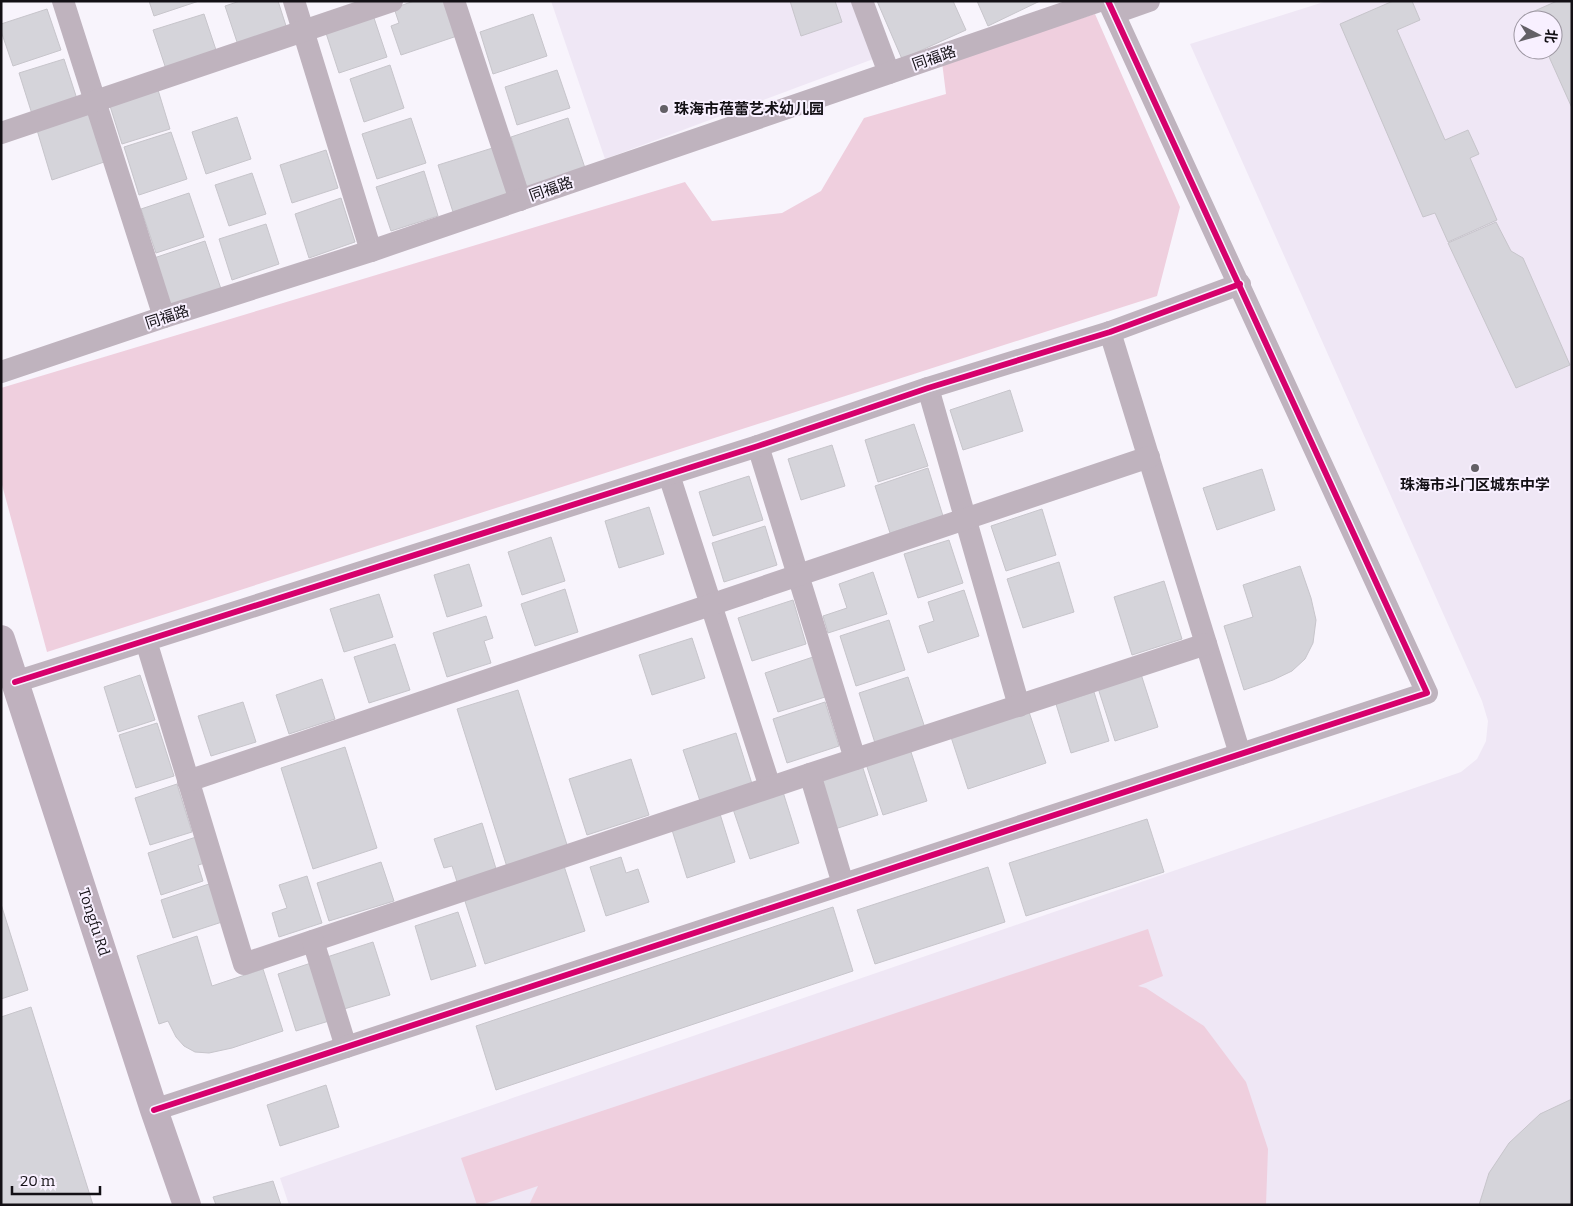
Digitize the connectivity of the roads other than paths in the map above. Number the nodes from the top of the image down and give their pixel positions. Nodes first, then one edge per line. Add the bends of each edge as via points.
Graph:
1 (63, 1) edge
2 (294, 1) edge
3 (392, 1) edge
4 (454, 1) edge
5 (862, 1) edge
6 (1149, 1) edge
7 (1107, 5) edge
8 (303, 31) junction
9 (889, 73) junction
10 (95, 102) junction
11 (1, 133) edge
12 (520, 200) junction
13 (372, 251) junction
14 (1240, 284) junction
15 (164, 317) junction
16 (1110, 332) junction
17 (1, 372) edge
18 (928, 388) junction
19 (758, 446) junction
20 (1149, 457) junction
21 (669, 475) junction
22 (965, 519) junction
23 (798, 575) junction
24 (711, 604) junction
25 (1, 639) edge
26 (146, 641) junction
27 (1206, 644) junction
28 (15, 682) junction
29 (1019, 706) junction
30 (1240, 754) junction
31 (855, 759) junction
32 (810, 774) junction
33 (188, 781) junction
34 (770, 788) junction
35 (844, 884) junction
36 (313, 941) junction
37 (346, 1047) junction
38 (154, 1110) junction
39 (187, 1205) edge

1 - 10 street
2 - 8 street
3 - 8 street
4 - 12 street
5 - 9 street
6 - 7 street, 同福路
7 - 9 street, 同福路
7 - 14 street
8 - 10 street
8 - 13 street
9 - 12 street, 同福路
10 - 11 street
10 - 15 street
12 - 13 street, 同福路
13 - 15 street, 同福路
14 - 16 street
14 - 30 street via 1427,693
15 - 17 street, 同福路
16 - 18 street
16 - 20 street
18 - 19 street
18 - 22 street
19 - 21 street
19 - 23 street
20 - 22 street
20 - 27 street
21 - 24 street
21 - 26 street
22 - 23 street
22 - 29 street
23 - 24 street
23 - 31 street
24 - 33 street
24 - 34 street
25 - 28 street, Tongfu Rd
26 - 28 street
26 - 33 street
27 - 29 street
27 - 30 street
28 - 38 street, Tongfu Rd
29 - 31 street
30 - 35 street
31 - 32 street
32 - 34 street
32 - 35 street
33 - 36 street via 244,964
34 - 36 street
35 - 37 street
36 - 37 street
37 - 38 street
38 - 39 street, Tongfu Rd

